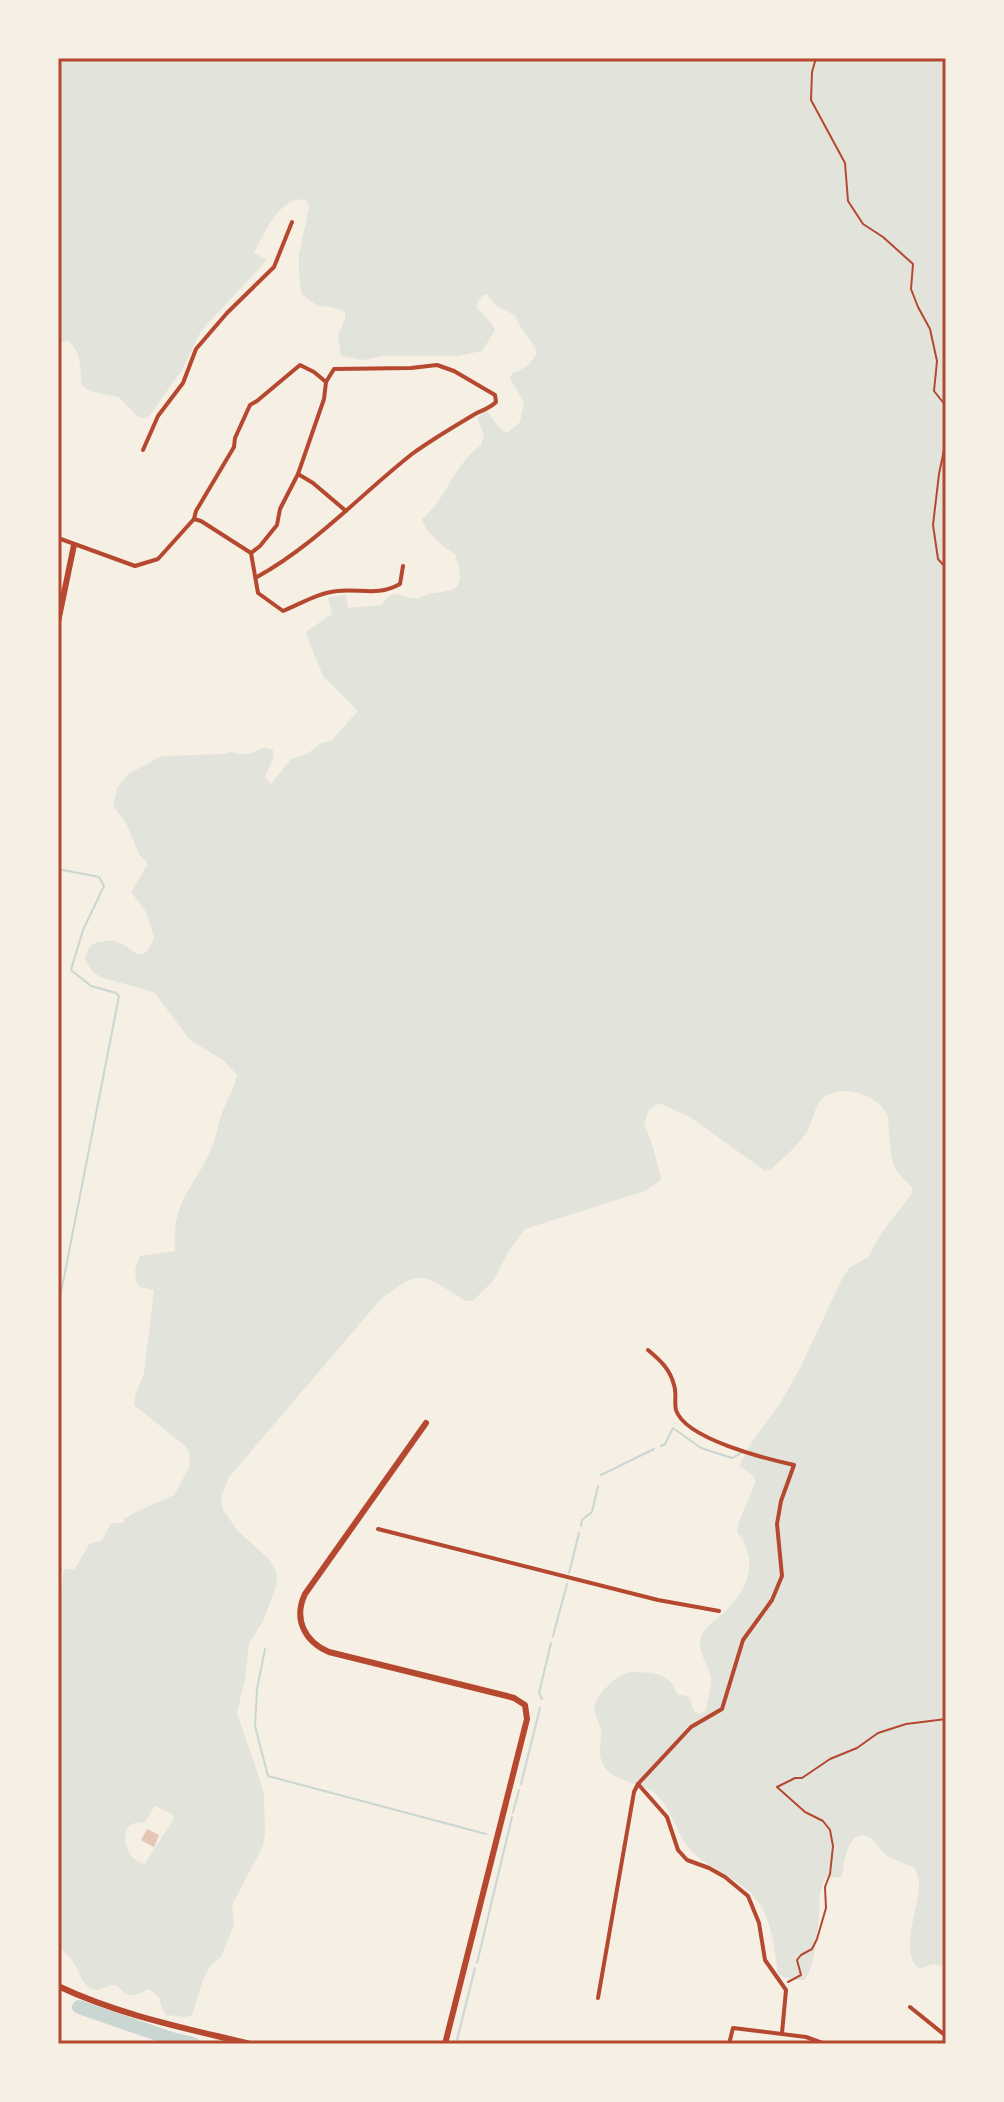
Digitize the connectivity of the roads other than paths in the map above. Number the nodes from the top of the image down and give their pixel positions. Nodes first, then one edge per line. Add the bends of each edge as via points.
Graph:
1 (292, 222) dead end
2 (326, 382) junction
3 (143, 450) dead end
4 (298, 474) junction
5 (346, 511) junction
6 (194, 519) junction
7 (58, 538) edge
8 (74, 545) junction
9 (251, 553) junction
10 (403, 566) dead end
11 (257, 577) junction
12 (58, 622) edge
13 (648, 1350) dead end
14 (426, 1423) dead end
15 (378, 1529) dead end
16 (719, 1611) dead end
17 (638, 1784) junction
18 (58, 1986) edge
19 (598, 1998) dead end
20 (910, 2007) dead end
21 (782, 2033) junction
22 (946, 2036) edge
23 (250, 2044) edge
24 (445, 2044) edge
25 (729, 2044) edge
26 (825, 2044) edge

1 - 3 street via 274,267 196,349 183,383 158,416
2 - 4 street
2 - 5 street via 334,369 437,365 495,395 494,406 414,453
2 - 6 street via 300,365 250,405 234,447
4 - 5 street
4 - 9 street via 277,525
5 - 11 street
6 - 8 street via 158,559 135,566
6 - 9 street
7 - 8 street
8 - 12 street
9 - 11 street
10 - 11 street via 400,584 392,588 339,590 283,611 258,593
13 - 17 street via 664,1363 674,1384 677,1412 685,1422 706,1438 794,1465 777,1524 782,1576 743,1640 722,1709 691,1727
14 - 24 street via 305,1594 300,1612 307,1637 322,1649 525,1705 527,1719
15 - 16 street
17 - 19 street
17 - 21 street via 667,1817 687,1860 725,1877 748,1896 765,1960 786,1990
18 - 23 street via 150,2020
20 - 22 street
21 - 25 street via 733,2028
21 - 26 street

